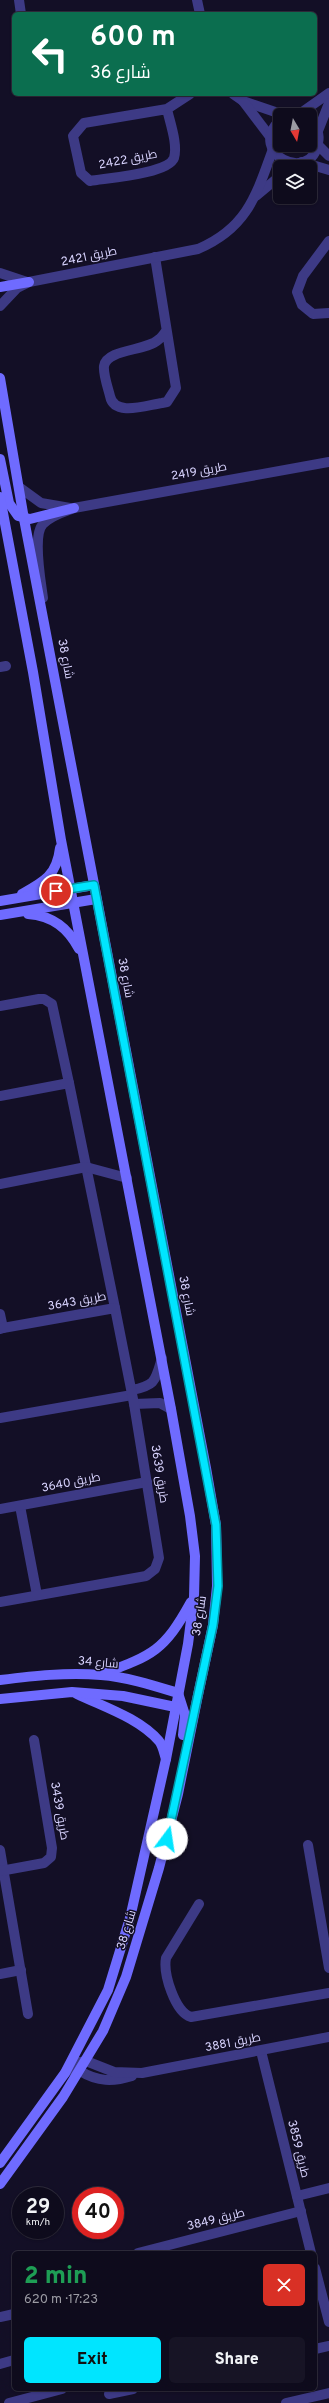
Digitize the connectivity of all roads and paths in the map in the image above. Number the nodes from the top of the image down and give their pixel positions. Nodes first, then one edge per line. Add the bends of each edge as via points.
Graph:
1 (19, 0) edge
2 (197, 0) edge
3 (21, 12) edge
4 (200, 12) edge
5 (329, 93) edge
6 (187, 96) edge
7 (236, 96) edge
8 (243, 101) junction
9 (329, 103) edge
10 (308, 108) edge
11 (167, 109) junction
12 (273, 111) edge
13 (273, 130) edge
14 (318, 131) joint
15 (270, 138) junction
16 (318, 145) junction
17 (273, 149) joint
18 (275, 152) edge
19 (329, 156) edge
20 (282, 160) edge
21 (306, 160) edge
22 (317, 168) edge
23 (329, 170) edge
24 (273, 182) edge
25 (256, 196) junction
26 (328, 245) edge
27 (155, 257) junction
28 (0, 273) edge
29 (29, 282) junction
30 (0, 288) edge
31 (0, 306) edge
32 (329, 313) edge
33 (166, 331) junction
34 (0, 378) edge
35 (0, 459) edge
36 (329, 462) edge
37 (19, 488) junction
38 (0, 497) edge
39 (74, 508) junction
40 (24, 519) junction
41 (45, 621) junction
42 (61, 840) junction
43 (94, 885) junction
44 (70, 889) junction
45 (13, 899) junction
46 (96, 899) junction
47 (0, 901) edge
48 (74, 903) junction
49 (14, 913) junction
50 (0, 915) edge
51 (85, 959) junction
52 (0, 1006) edge
53 (69, 1083) junction
54 (0, 1096) edge
55 (86, 1167) junction
56 (127, 1178) junction
57 (0, 1184) edge
58 (115, 1308) junction
59 (0, 1314) edge
60 (1, 1328) edge
61 (162, 1358) junction
62 (133, 1397) junction
63 (171, 1409) junction
64 (0, 1418) edge
65 (147, 1482) junction
66 (20, 1506) junction
67 (0, 1510) edge
68 (37, 1595) junction
69 (194, 1597) junction
70 (0, 1602) edge
71 (101, 1675) junction
72 (0, 1680) edge
73 (72, 1692) junction
74 (178, 1693) junction
75 (198, 1695) junction
76 (0, 1699) edge
77 (179, 1708) junction
78 (34, 1740) dead end
79 (166, 1759) junction
80 (178, 1794) junction
81 (308, 1845) dead end
82 (0, 1850) edge
83 (2, 1870) edge
84 (199, 1904) dead end
85 (329, 1968) edge
86 (21, 1970) junction
87 (0, 1974) edge
88 (329, 1993) edge
89 (28, 2014) dead end
90 (329, 2037) edge
91 (82, 2042) junction
92 (261, 2051) junction
93 (82, 2065) junction
94 (65, 2073) junction
95 (0, 2163) edge
96 (0, 2184) edge
97 (329, 2188) edge
98 (296, 2196) junction
99 (300, 2211) junction
100 (146, 2251) edge
101 (310, 2251) edge
102 (317, 2284) edge
103 (319, 2301) edge
104 (12, 2314) edge
105 (0, 2317) edge
106 (329, 2322) edge
107 (329, 2346) edge
108 (317, 2349) edge
109 (12, 2361) edge
110 (0, 2364) edge
111 (54, 2391) edge
112 (125, 2391) edge
113 (329, 2393) edge
114 (110, 2395) edge
115 (9, 2403) edge
116 (286, 2403) edge

1 - 3 street
2 - 4 street
5 - 10 street
6 - 11 street, طريق 2422
7 - 8 street
8 - 12 street
8 - 15 street
9 - 14 street
11 - 11 street, طريق 2422 via 84,123 73,136 81,173 90,181 150,172 168,165 175,148
13 - 15 street
14 - 16 street
15 - 17 street
16 - 19 street
16 - 21 street
17 - 25 street, طريق 2421
18 - 20 street
22 - 23 street
24 - 25 street, طريق 2421
25 - 27 street, طريق 2421 via 244,214 214,242 198,249
26 - 32 street via 303,276 297,292 302,305 313,314
27 - 29 street, طريق 2421
27 - 33 street
28 - 29 street, طريق 2421 via 18,281
29 - 30 street
29 - 31 street, طريق 2421 via 17,288
33 - 33 street via 176,388 174,395 162,403 123,409 115,406 111,400 104,366 107,359 158,341
34 - 37 street, شارع 38
35 - 40 street via 11,508
36 - 39 street, طريق 2419
37 - 39 street, طريق 2419 via 41,503
37 - 40 street, شارع 38
38 - 42 street, شارع 38
39 - 40 street
39 - 41 street, طريق 2419 via 52,517 39,530
40 - 41 street, شارع 38
41 - 43 street, شارع 38
42 - 44 street, شارع 38
42 - 45 street via 59,861 47,879
43 - 44 street
43 - 46 street, شارع 38
44 - 45 street
44 - 48 street, شارع 38
45 - 47 street
46 - 48 street
46 - 75 street, شارع 38 via 216,1525 218,1586 213,1625
48 - 49 street
48 - 51 street, شارع 38
49 - 50 street
49 - 51 street via 39,915 56,921 74,938
51 - 56 street, شارع 38
52 - 53 street via 39,999 49,1001 54,1009
53 - 54 street
53 - 55 street
55 - 56 street
55 - 57 street
55 - 58 street
56 - 61 street, شارع 38
58 - 60 street, طريق 3643
58 - 62 street, طريق 3643
59 - 60 street, طريق 3643
61 - 62 street via 156,1379
61 - 63 street, شارع 38
62 - 63 street via 160,1403
62 - 64 street
62 - 65 street, طريق 3639
63 - 69 street, شارع 38 via 190,1516 194,1556
65 - 66 street, طريق 3640
65 - 68 street, طريق 3639 via 159,1558 151,1573
66 - 67 street, طريق 3640
66 - 68 street
68 - 70 street, طريق 3639
69 - 71 street via 175,1631 160,1648 130,1664
69 - 74 street, شارع 38
71 - 72 street, شارع 34 via 63,1674
71 - 74 street, شارع 34 via 135,1680
73 - 76 street
73 - 77 street via 123,1696
73 - 79 street via 115,1711 151,1734 160,1742
74 - 77 street
75 - 77 street
75 - 80 street, شارع 38
77 - 79 street, شارع 38
77 - 80 street via 185,1724 175,1780
78 - 83 street, طريق 3439 via 52,1848 51,1857 44,1863
79 - 91 street, شارع 38 via 128,1925 108,1990
80 - 93 street, شارع 38 via 159,1868 117,2004
81 - 85 street
82 - 83 street
83 - 86 street
84 - 88 street via 166,1958 164,1966 165,1975 179,2008 185,2015 191,2017
86 - 87 street
86 - 89 street
90 - 92 street, طريق 3881
91 - 93 street
91 - 94 street, شارع 38
92 - 93 street, طريق 3881 via 109,2081 99,2080
92 - 98 street, طريق 3859
93 - 94 street
93 - 96 street, شارع 38
94 - 95 street, شارع 38
97 - 98 street
98 - 99 street, طريق 3859
99 - 100 street, طريق 3849
99 - 101 street, طريق 3859
102 - 103 street
103 - 106 street
104 - 105 street
107 - 108 street
109 - 110 street
111 - 115 street
112 - 114 street
113 - 116 street

